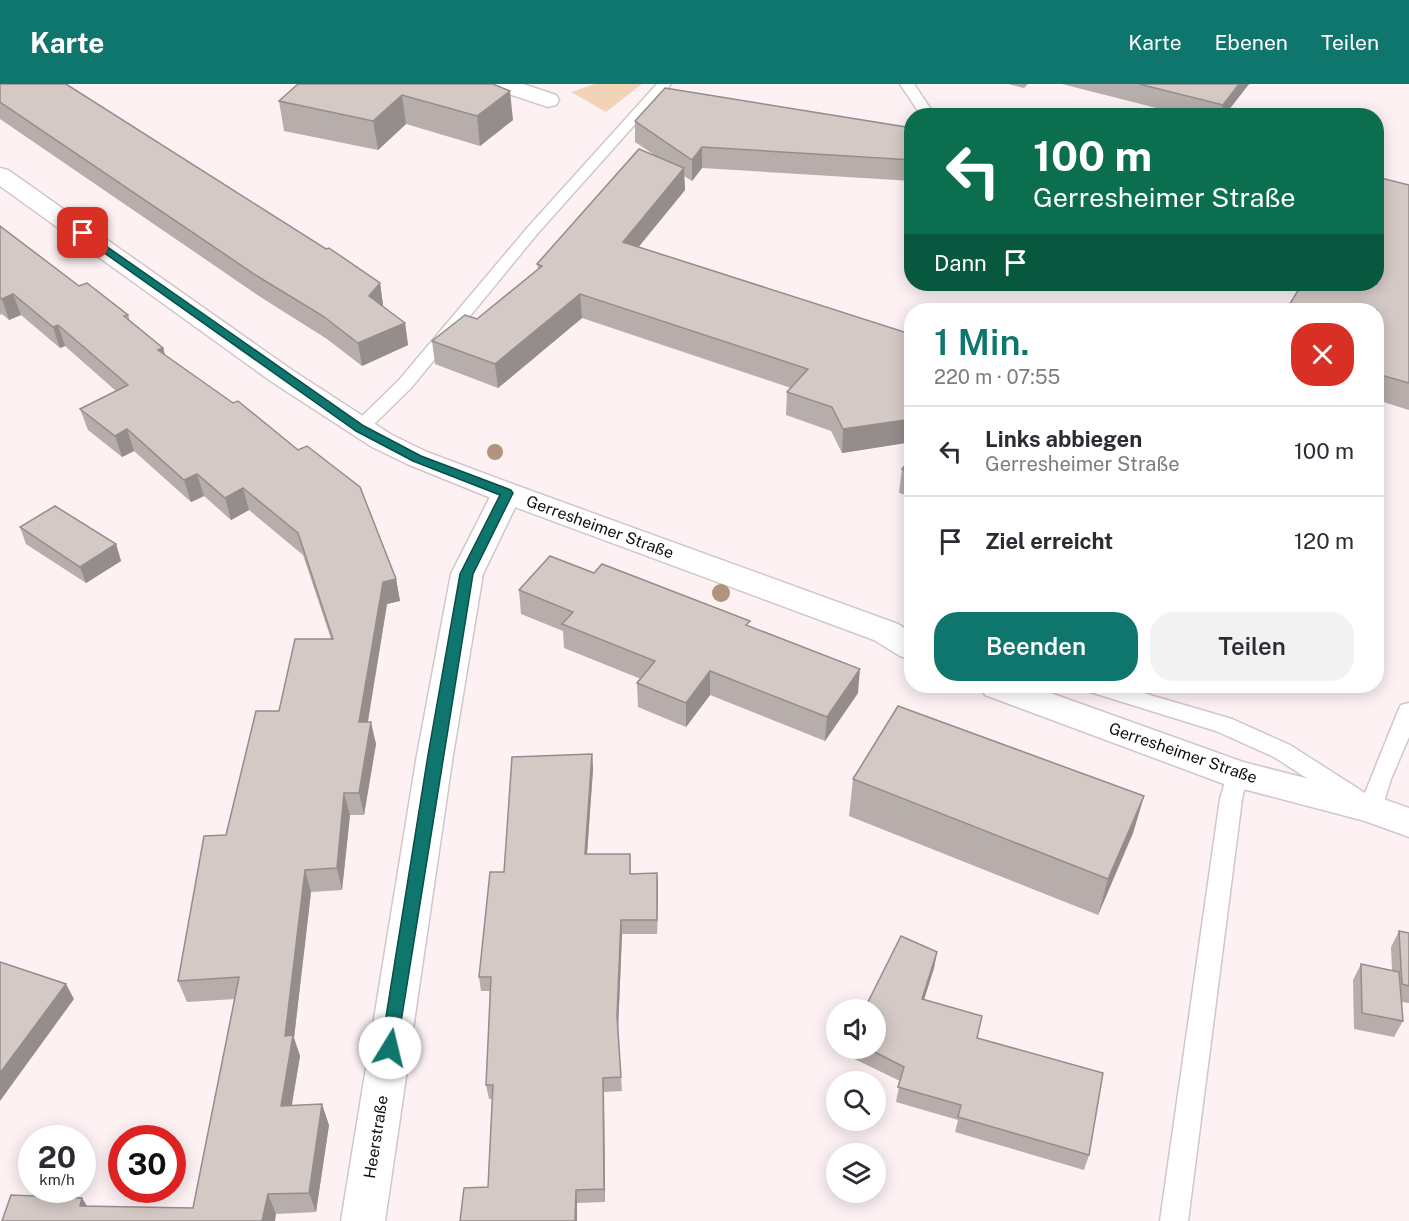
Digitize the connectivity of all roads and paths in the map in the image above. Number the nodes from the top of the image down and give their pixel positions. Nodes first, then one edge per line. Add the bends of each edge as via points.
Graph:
1 (502, 84) edge
2 (664, 84) edge
3 (907, 84) edge
4 (548, 100) dead end
5 (923, 108) edge
6 (0, 175) edge
7 (360, 428) junction
8 (507, 493) junction
9 (903, 639) edge
10 (1016, 693) edge
11 (1118, 693) edge
12 (1409, 711) edge
13 (1237, 774) junction
14 (1372, 809) junction
15 (1409, 823) edge
16 (363, 1221) edge
17 (1174, 1221) edge

1 - 4 street
2 - 7 lane via 405,384
3 - 5 lane
6 - 7 street, Gerresheimer Straße
7 - 8 street, Gerresheimer Straße via 417,458
8 - 9 street, Gerresheimer Straße
8 - 16 street, Heerstraße via 467,574
10 - 13 street, Gerresheimer Straße
11 - 14 lane, Gerresheimer Straße via 1224,725 1282,751
12 - 14 lane via 1380,779
13 - 14 street, Gerresheimer Straße
13 - 17 lane
14 - 15 street, Gerresheimer Straße

